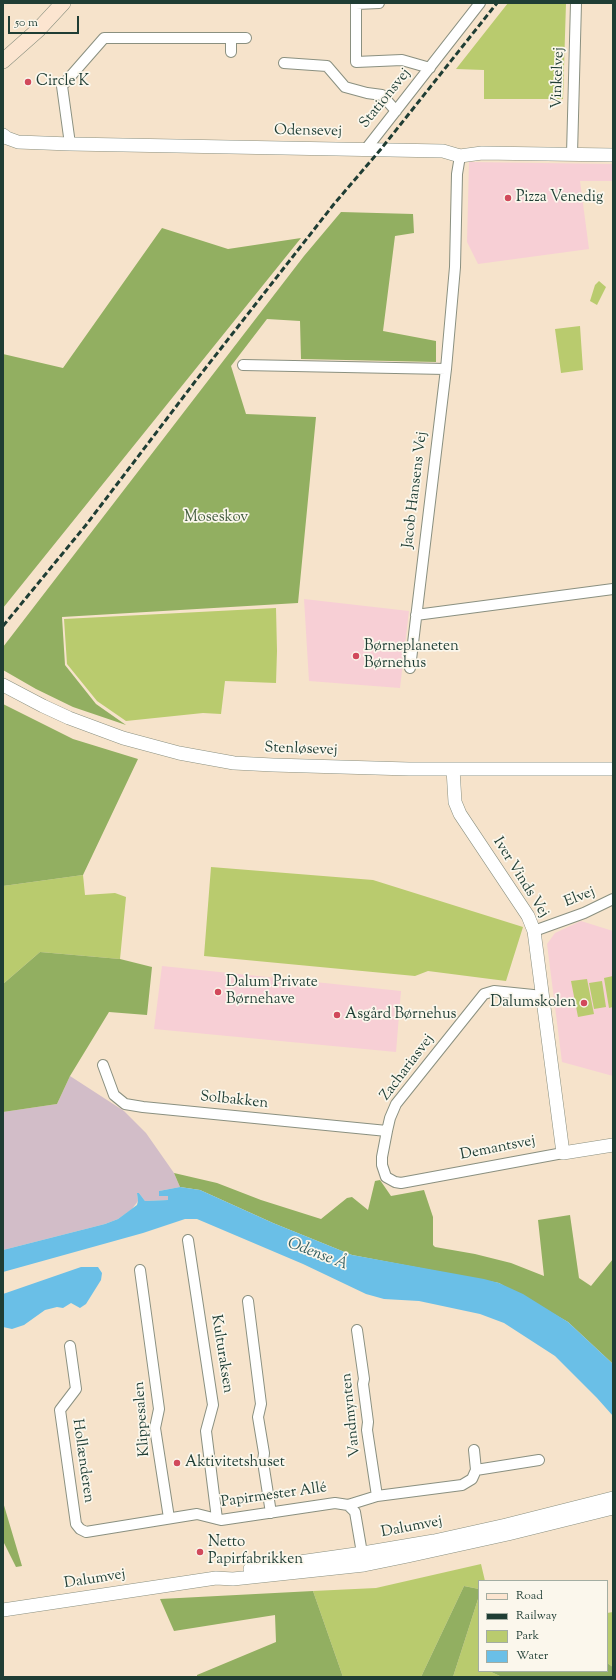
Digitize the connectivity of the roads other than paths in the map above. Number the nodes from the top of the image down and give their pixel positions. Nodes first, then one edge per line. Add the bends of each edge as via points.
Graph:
1 (63, 3) edge
2 (379, 3) edge
3 (480, 3) edge
4 (576, 3) edge
5 (231, 38) junction
6 (246, 38) dead end
7 (231, 52) dead end
8 (3, 61) edge
9 (284, 63) dead end
10 (430, 68) junction
11 (396, 111) junction
12 (3, 135) edge
13 (70, 144) junction
14 (366, 149) junction
15 (572, 154) junction
16 (613, 154) edge
17 (460, 156) junction
18 (243, 365) dead end
19 (446, 369) junction
20 (613, 589) edge
21 (416, 615) junction
22 (410, 668) dead end
23 (3, 685) edge
24 (453, 769) junction
25 (613, 769) edge
26 (613, 899) edge
27 (534, 931) junction
28 (543, 996) junction
29 (103, 1065) dead end
30 (387, 1131) junction
31 (613, 1145) edge
32 (563, 1153) junction
33 (390, 1180) joint
34 (188, 1240) dead end
35 (140, 1270) dead end
36 (248, 1301) dead end
37 (357, 1330) dead end
38 (70, 1346) dead end
39 (474, 1450) dead end
40 (540, 1460) dead end
41 (476, 1470) junction
42 (377, 1496) junction
43 (613, 1498) edge
44 (348, 1505) junction
45 (613, 1508) edge
46 (271, 1513) junction
47 (169, 1518) junction
48 (217, 1519) junction
49 (86, 1532) joint
50 (363, 1559) junction
51 (3, 1610) edge

1 - 8 main road via 38,30
2 - 10 street, Stationsvej via 356,4 356,62 402,60
3 - 10 street, Stationsvej
4 - 15 street, Vinkelvej
5 - 6 street
5 - 7 street
5 - 13 street via 104,38 62,86
9 - 11 street via 327,66 344,87 382,95
10 - 11 street, Stationsvej
11 - 14 street, Stationsvej
12 - 13 street, Odensevej via 18,142
13 - 14 street, Odensevej
14 - 17 street, Odensevej via 443,151
15 - 16 street, Odensevej
15 - 17 street, Odensevej via 482,153
17 - 19 street, Jacob Hansens Vej via 457,174 455,267
18 - 19 street
19 - 21 street, Jacob Hansens Vej
20 - 21 street
21 - 22 street, Jacob Hansens Vej
23 - 24 street, Stenløsevej via 96,729 151,746 200,757 273,765
24 - 25 street, Stenløsevej
24 - 27 street, Iver Vinds Vej via 455,802 460,814 528,916
26 - 27 street, Elvej via 584,913
27 - 28 street, Iver Vinds Vej
28 - 30 street, Zachariasvej via 494,991 484,994 396,1104
28 - 32 street, Iver Vinds Vej
29 - 30 street, Solbakken via 114,1095 125,1104
30 - 33 street, Zachariasvej via 382,1157 384,1172
31 - 32 street, Demantsvej
32 - 33 street, Demantsvej via 400,1183
34 - 48 street, Kulturaksen via 214,1405 206,1431
35 - 47 street, Klippesalen via 159,1409 155,1428
36 - 46 street via 261,1404 258,1417
37 - 42 street, Vandmynten via 364,1379 367,1430
38 - 49 street, Hollænderen via 76,1389 60,1410 76,1524
39 - 41 street
40 - 41 street
41 - 42 street, Papirmester Allé via 472,1479 462,1485
42 - 44 street, Papirmester Allé
43 - 50 street, Dalumvej
44 - 46 street, Papirmester Allé via 335,1503
44 - 50 street, Papirmester Allé via 355,1512
45 - 50 street, Dalumvej via 408,1556
46 - 48 street, Papirmester Allé
47 - 48 street, Papirmester Allé via 197,1514
47 - 49 street, Papirmester Allé
50 - 51 street, Dalumvej

